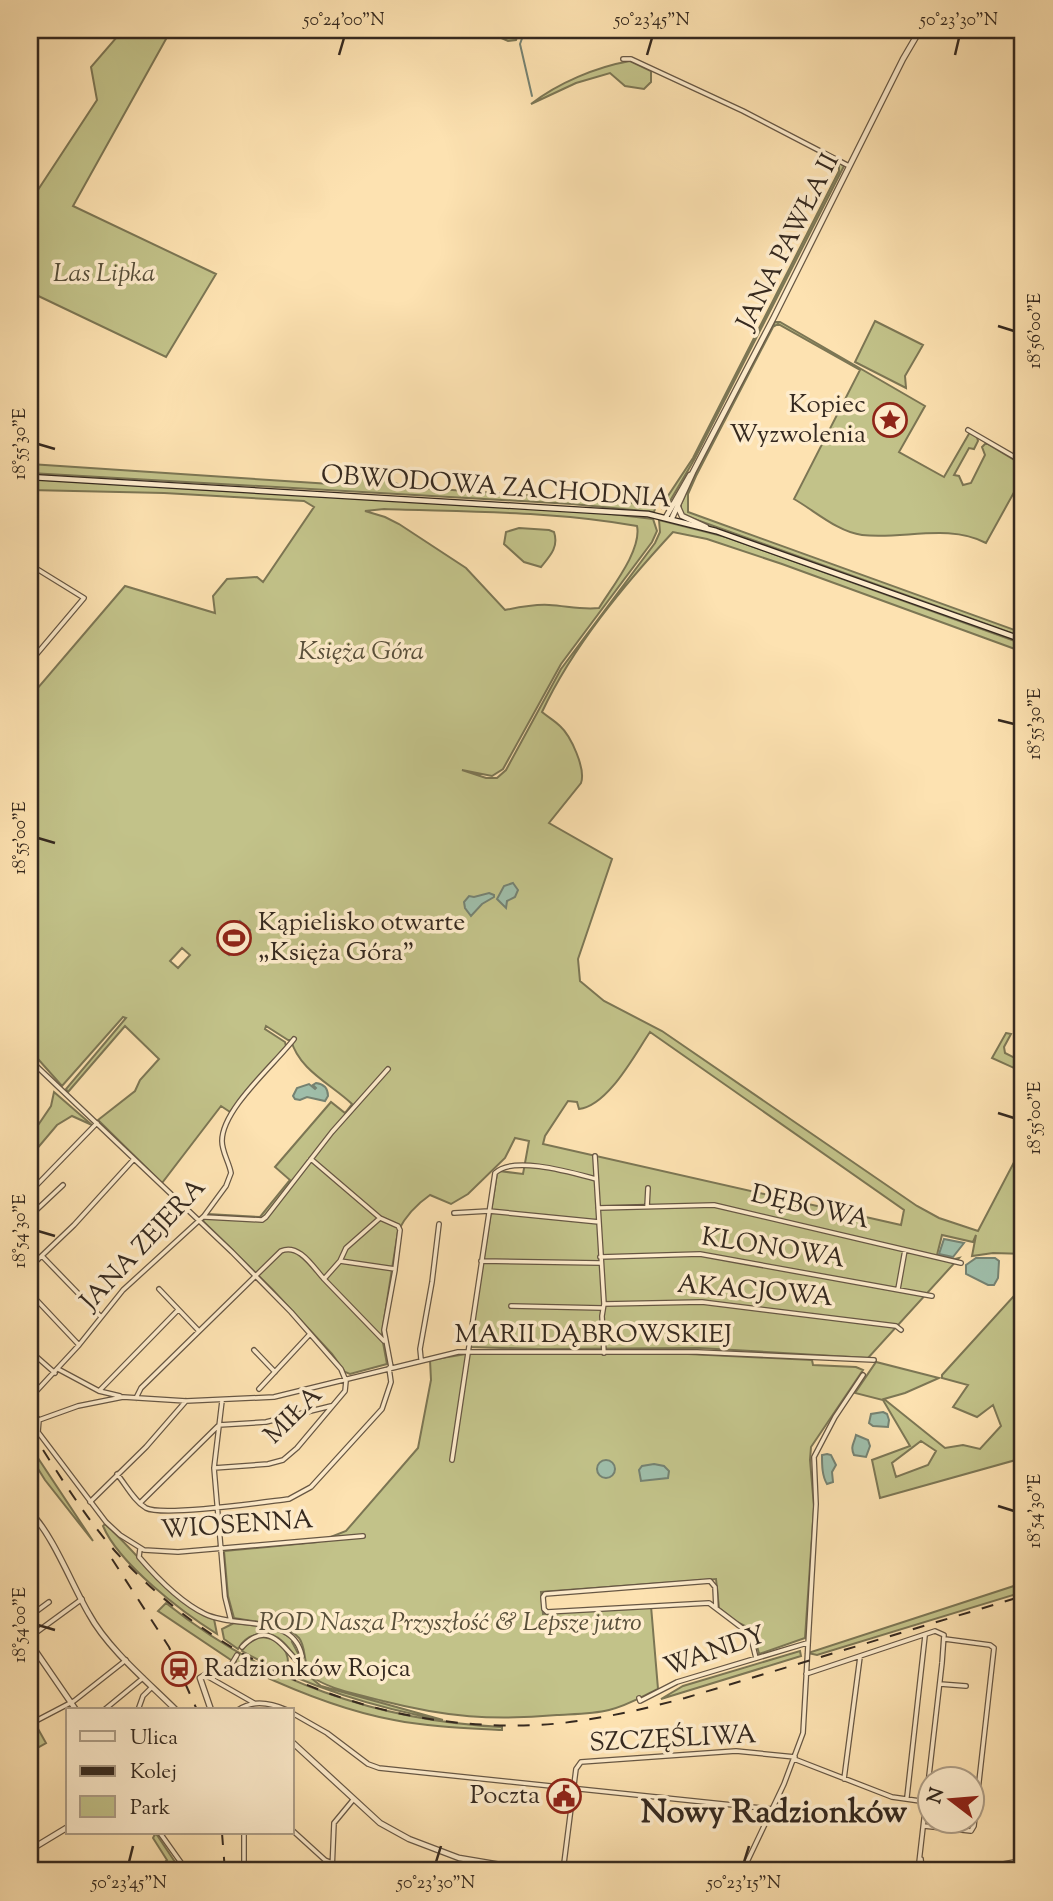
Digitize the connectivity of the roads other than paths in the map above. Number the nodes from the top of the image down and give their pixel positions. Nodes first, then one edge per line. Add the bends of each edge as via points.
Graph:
1 (920, 30) edge
2 (623, 59) dead end
3 (849, 166) junction
4 (968, 430) dead end
5 (1023, 462) edge
6 (693, 472) junction
7 (30, 477) edge
8 (678, 506) junction
9 (669, 518) junction
10 (713, 530) junction
11 (30, 577) edge
12 (1023, 640) edge
13 (30, 662) edge
14 (295, 1039) dead end
15 (30, 1059) edge
16 (388, 1069) dead end
17 (97, 1123) junction
18 (595, 1156) dead end
19 (134, 1159) junction
20 (311, 1159) junction
21 (596, 1179) junction
22 (63, 1185) dead end
23 (648, 1188) dead end
24 (30, 1192) edge
25 (648, 1207) junction
26 (598, 1208) junction
27 (489, 1211) junction
28 (454, 1213) dead end
29 (30, 1216) edge
30 (204, 1216) junction
31 (380, 1219) junction
32 (199, 1222) junction
33 (599, 1222) junction
34 (439, 1224) dead end
35 (905, 1250) junction
36 (42, 1256) junction
37 (600, 1260) junction
38 (340, 1261) junction
39 (481, 1261) junction
40 (961, 1263) dead end
41 (30, 1267) edge
42 (395, 1269) junction
43 (256, 1276) junction
44 (324, 1279) junction
45 (159, 1289) dead end
46 (898, 1289) junction
47 (30, 1293) edge
48 (932, 1296) dead end
49 (511, 1306) dead end
50 (603, 1306) junction
51 (178, 1310) junction
52 (101, 1317) junction
53 (901, 1330) dead end
54 (198, 1331) junction
55 (310, 1334) junction
56 (385, 1343) junction
57 (79, 1345) junction
58 (254, 1350) dead end
59 (30, 1351) edge
60 (468, 1351) junction
61 (604, 1353) junction
62 (421, 1359) junction
63 (874, 1360) dead end
64 (390, 1367) junction
65 (57, 1371) junction
66 (275, 1372) junction
67 (863, 1375) dead end
68 (345, 1379) junction
69 (258, 1390) dead end
70 (99, 1391) junction
71 (123, 1397) junction
72 (30, 1398) edge
73 (136, 1398) junction
74 (186, 1401) junction
75 (222, 1401) junction
76 (334, 1406) junction
77 (30, 1412) edge
78 (39, 1420) junction
79 (219, 1425) junction
80 (452, 1460) dead end
81 (214, 1468) junction
82 (117, 1475) junction
83 (90, 1502) junction
84 (140, 1503) junction
85 (216, 1507) junction
86 (30, 1512) edge
87 (363, 1536) dead end
88 (220, 1548) junction
89 (141, 1549) junction
90 (82, 1599) junction
91 (49, 1602) dead end
92 (716, 1608) junction
93 (30, 1616) edge
94 (231, 1621) junction
95 (925, 1635) junction
96 (30, 1637) edge
97 (945, 1639) junction
98 (30, 1643) edge
99 (807, 1643) junction
100 (242, 1647) dead end
101 (237, 1655) dead end
102 (860, 1657) junction
103 (756, 1658) junction
104 (126, 1660) junction
105 (806, 1674) junction
106 (205, 1675) junction
107 (144, 1677) junction
108 (940, 1684) junction
109 (153, 1686) junction
110 (967, 1686) dead end
111 (639, 1698) dead end
112 (70, 1702) junction
113 (254, 1703) junction
114 (74, 1708) edge
115 (106, 1708) edge
116 (139, 1708) edge
117 (172, 1708) edge
118 (210, 1708) edge
119 (241, 1708) edge
120 (281, 1708) edge
121 (294, 1714) edge
122 (30, 1724) edge
123 (294, 1744) edge
124 (795, 1758) junction
125 (931, 1764) edge
126 (981, 1764) edge
127 (844, 1779) junction
128 (574, 1788) junction
129 (907, 1797) dead end
130 (354, 1800) junction
131 (916, 1800) edge
132 (772, 1809) junction
133 (66, 1828) edge
134 (294, 1832) edge
135 (161, 1834) edge
136 (244, 1834) edge
137 (923, 1834) edge
138 (30, 1850) edge
139 (921, 1855) junction
140 (1023, 1861) edge
141 (332, 1863) junction
142 (186, 1870) edge
143 (564, 1870) edge
144 (179, 1871) edge
145 (244, 1871) edge
146 (332, 1871) edge
147 (675, 1871) edge
148 (727, 1871) edge
149 (746, 1871) edge
150 (923, 1871) edge
151 (968, 1871) edge

1 - 3 street, JANA PAWŁA II
2 - 3 street via 706,93
3 - 6 street, JANA PAWŁA II
4 - 5 street
6 - 8 street, JANA PAWŁA II
6 - 9 street, JANA PAWŁA II
7 - 9 street, OBWODOWA ZACHODNIA via 595,509
8 - 9 street, JANA PAWŁA II
8 - 10 street via 682,516
9 - 10 street, OBWODOWA ZACHODNIA
10 - 12 street, OBWODOWA ZACHODNIA
11 - 13 street via 37,569 84,598
14 - 30 street, JANA ZEJERA via 226,1122 222,1145 231,1173
15 - 17 street
16 - 20 street
17 - 19 street
17 - 24 street
18 - 21 street
19 - 32 street
19 - 36 street
20 - 30 street via 262,1220
20 - 31 street
21 - 26 street
21 - 27 street via 509,1165 496,1170
22 - 29 street
23 - 25 street
25 - 26 street, DĘBOWA
25 - 35 street, DĘBOWA via 713,1205
26 - 33 street
27 - 28 street
27 - 33 street
27 - 39 street
30 - 32 street, JANA ZEJERA
31 - 38 street via 346,1248
31 - 42 street via 400,1230
32 - 43 street
32 - 52 street, JANA ZEJERA via 123,1290
33 - 37 street
34 - 62 street
35 - 40 street, DĘBOWA
35 - 46 street
36 - 41 street
36 - 52 street
37 - 39 street, KLONOWA
37 - 46 street, KLONOWA via 700,1254
37 - 50 street
38 - 42 street
38 - 44 street
39 - 60 street
42 - 56 street
43 - 44 street via 290,1248
43 - 54 street
43 - 55 street
44 - 56 street
45 - 51 street
46 - 48 street, KLONOWA
47 - 57 street
49 - 50 street, AKACJOWA
50 - 53 street, AKACJOWA via 702,1302
50 - 61 street
51 - 54 street
51 - 70 street
52 - 57 street, JANA ZEJERA
54 - 73 street
55 - 66 street
55 - 68 street
56 - 64 street
57 - 65 street, JANA ZEJERA
58 - 66 street
59 - 65 street
60 - 61 street, MARII DĄBROWSKIEJ
60 - 62 street, MARII DĄBROWSKIEJ
60 - 80 street
61 - 63 street, MARII DĄBROWSKIEJ
62 - 64 street, MARII DĄBROWSKIEJ
64 - 68 street, MARII DĄBROWSKIEJ
64 - 85 street via 391,1382 382,1409 311,1487 289,1499
65 - 70 street
65 - 72 street, JANA ZEJERA
66 - 69 street
67 - 99 street via 814,1457 816,1504
68 - 75 street, MARII DĄBROWSKIEJ via 274,1397
68 - 76 street, MIŁA via 345,1391
70 - 71 street
71 - 73 street, MARII DĄBROWSKIEJ
71 - 78 street, MARII DĄBROWSKIEJ
73 - 74 street, MARII DĄBROWSKIEJ
74 - 75 street, MARII DĄBROWSKIEJ
74 - 82 street
75 - 79 street
76 - 79 street via 267,1422
76 - 81 street, MIŁA via 284,1460
77 - 78 street
78 - 83 street, WIOSENNA via 38,1432
79 - 81 street
79 - 84 street
81 - 85 street
82 - 83 street
82 - 84 street
83 - 89 street, WIOSENNA via 106,1522
84 - 85 street via 157,1511
85 - 88 street
86 - 90 street
87 - 88 street, WIOSENNA
88 - 89 street, WIOSENNA
88 - 94 street
89 - 94 street via 139,1557 156,1576 194,1607
90 - 96 street
90 - 104 street
91 - 93 street
92 - 92 street via 701,1602 547,1612 543,1597 710,1581 715,1587
92 - 103 street via 750,1634
94 - 100 street via 287,1633 298,1642 302,1656 296,1660 279,1640 269,1636 252,1638
95 - 97 street via 939,1631
95 - 102 street
95 - 129 street
97 - 108 street
97 - 126 street via 990,1645 994,1650
98 - 112 street
99 - 103 street, WANDY
99 - 105 street
101 - 106 street via 225,1675
102 - 105 street
102 - 127 street
103 - 111 street, WANDY
104 - 107 street
104 - 112 street
105 - 124 street via 803,1733
106 - 113 street
106 - 118 street via 200,1678
107 - 109 street
107 - 115 street
108 - 110 street
108 - 125 street
109 - 116 street
109 - 117 street
112 - 114 street
112 - 122 street
113 - 119 street
113 - 120 street
121 - 128 street via 379,1768
123 - 130 street
124 - 127 street, SZCZĘŚLIWA
124 - 128 street, SZCZĘŚLIWA via 736,1751 589,1761 578,1764
124 - 132 street
127 - 131 street, SZCZĘŚLIWA via 892,1797
128 - 132 street
128 - 143 street
130 - 141 street via 334,1823
130 - 143 street via 396,1833 459,1858
132 - 149 street
133 - 138 street
134 - 141 street
135 - 142 street
136 - 145 street
137 - 139 street
139 - 150 street
139 - 150 street
140 - 151 street
141 - 146 street
142 - 144 street
143 - 147 street
147 - 148 street

